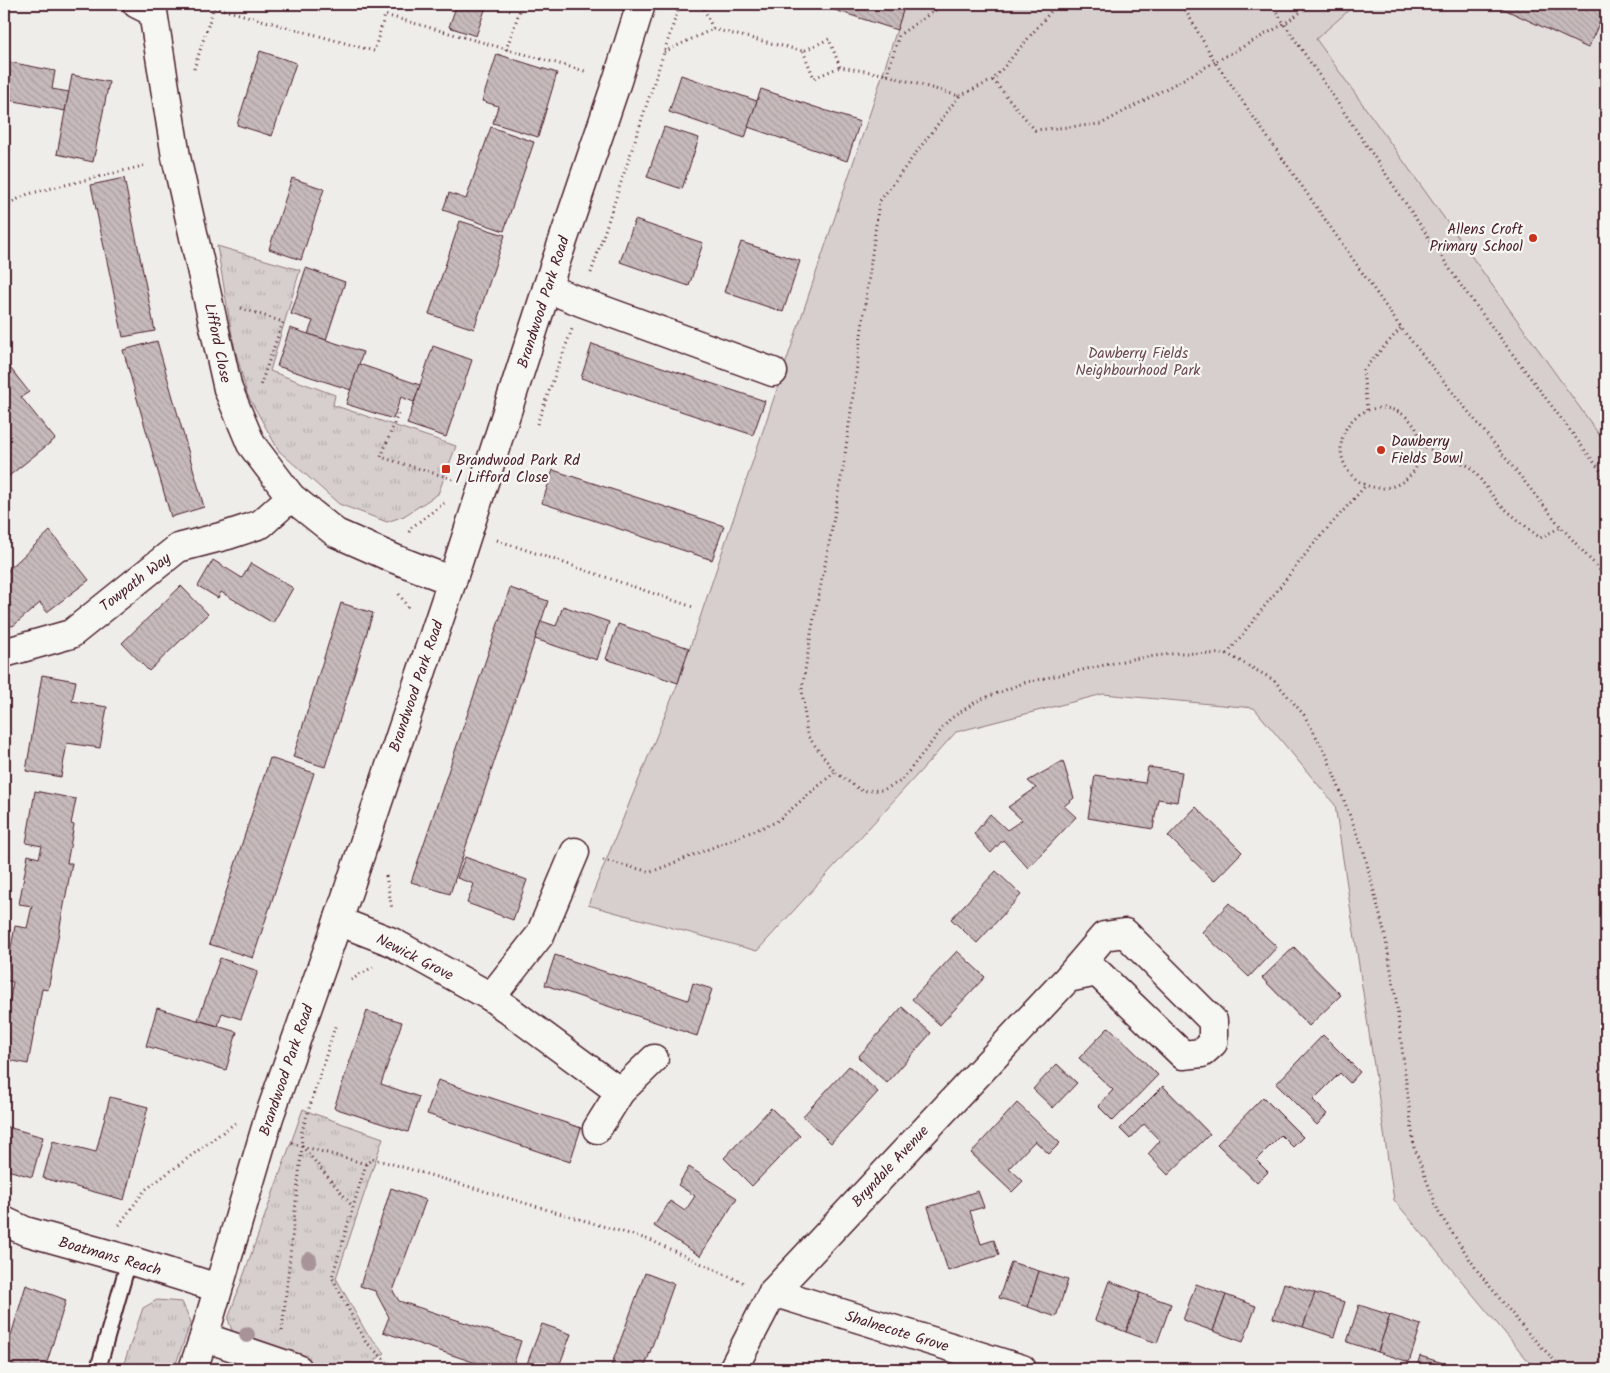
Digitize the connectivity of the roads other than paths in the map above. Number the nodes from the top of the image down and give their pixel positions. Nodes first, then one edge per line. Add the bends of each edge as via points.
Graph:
1 (137, 4) edge
2 (641, 4) edge
3 (547, 288) junction
4 (774, 372) dead end
5 (291, 497) junction
6 (452, 581) junction
7 (5, 658) edge
8 (575, 852) road end
9 (338, 921) junction
10 (1068, 978) junction
11 (491, 997) junction
12 (654, 1059) dead end
13 (620, 1092) junction
14 (597, 1129) dead end
15 (4, 1220) edge
16 (129, 1260) junction
17 (218, 1288) junction
18 (772, 1292) junction
19 (204, 1337) junction
20 (288, 1365) edge
21 (98, 1369) edge
22 (193, 1369) edge
23 (733, 1369) edge
24 (1022, 1369) edge

1 - 5 street, Lifford Close via 153,12 176,157 228,390 251,444
2 - 3 street, Brandwood Park Road
3 - 4 street
3 - 6 street, Brandwood Park Road
5 - 6 street, Lifford Close via 336,533
5 - 7 street, Towpath Way via 262,524 178,548 70,634
6 - 9 street, Brandwood Park Road
8 - 11 street via 540,935
9 - 11 street, Newick Grove via 392,942
9 - 17 street, Brandwood Park Road via 264,1134
10 - 10 street, Bryndale Avenue via 1098,972 1183,1055 1202,1053 1212,1042 1213,1021 1126,933 1104,936
10 - 18 street, Bryndale Avenue
11 - 13 street, Newick Grove
12 - 13 street
13 - 14 street
15 - 16 street, Boatmans Reach via 24,1231
16 - 17 street, Boatmans Reach
16 - 21 lane
17 - 19 street, Brandwood Park Road
18 - 23 street, Bryndale Avenue
18 - 24 street, Shalnecote Grove
19 - 20 street
19 - 22 street, Brandwood Park Road

